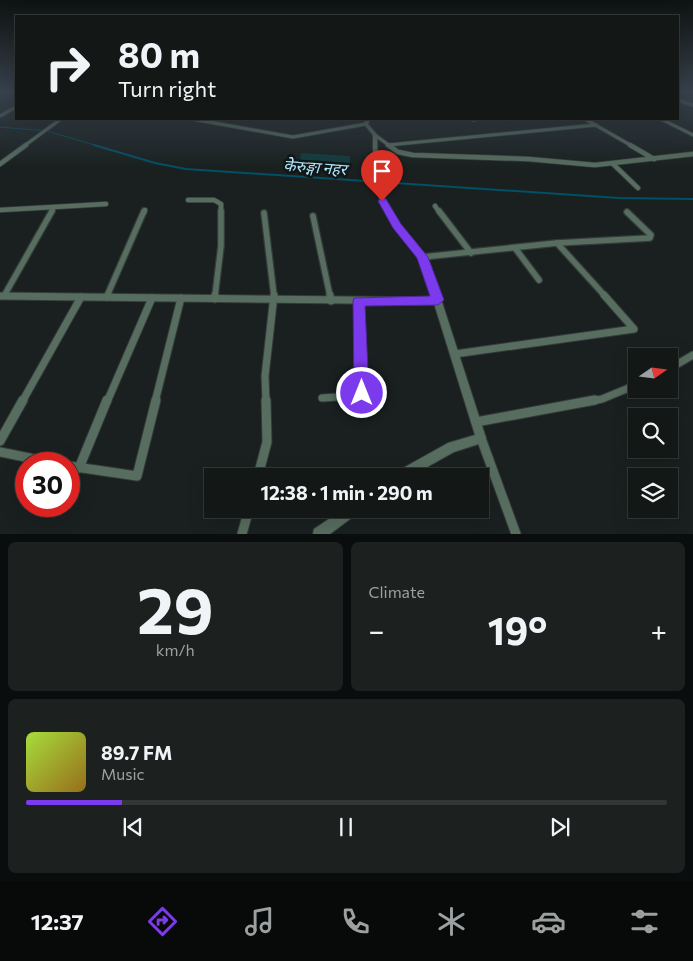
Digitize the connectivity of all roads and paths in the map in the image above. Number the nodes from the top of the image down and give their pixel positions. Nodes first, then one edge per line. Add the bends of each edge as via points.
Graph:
1 (60, 120) edge
2 (198, 120) edge
3 (587, 120) edge
4 (663, 120) edge
5 (366, 122) edge
6 (596, 125) junction
7 (375, 135) junction
8 (693, 135) edge
9 (388, 145) junction
10 (693, 154) edge
11 (654, 159) junction
12 (0, 164) edge
13 (613, 164) junction
14 (638, 188) dead end
15 (188, 200) dead end
16 (106, 204) dead end
17 (435, 206) dead end
18 (54, 207) junction
19 (0, 210) edge
20 (145, 210) dead end
21 (627, 212) dead end
22 (264, 213) dead end
23 (313, 216) dead end
24 (557, 244) junction
25 (515, 248) junction
26 (471, 253) junction
27 (422, 257) junction
28 (539, 280) dead end
29 (2, 296) edge
30 (81, 297) junction
31 (107, 297) junction
32 (152, 298) junction
33 (181, 298) junction
34 (215, 299) junction
35 (273, 299) junction
36 (438, 300) junction
37 (331, 301) junction
38 (359, 301) junction
39 (455, 354) junction
40 (693, 355) edge
41 (678, 364) edge
42 (628, 388) edge
43 (322, 398) dead end
44 (476, 422) junction
45 (481, 438) junction
46 (0, 441) edge
47 (0, 452) edge
48 (15, 455) edge
49 (80, 463) edge
50 (80, 468) edge
51 (260, 468) edge
52 (414, 468) edge
53 (246, 518) edge
54 (341, 518) edge
55 (242, 534) edge
56 (319, 534) edge
57 (516, 534) edge

1 - 12 street
2 - 5 street via 293,137
3 - 6 street
4 - 8 street
5 - 7 street
6 - 9 street
6 - 11 street
7 - 9 street
7 - 27 street via 376,179 389,214
9 - 13 street via 398,152 413,155
10 - 11 street
11 - 13 street
13 - 14 street
15 - 34 street via 214,200 221,204 221,246
16 - 18 street
17 - 26 street
18 - 19 street
18 - 29 street
20 - 31 street
21 - 24 street via 651,235 650,238
22 - 35 street
23 - 37 street
24 - 25 street
24 - 39 street via 634,329
25 - 26 street
25 - 28 street
26 - 27 street
27 - 36 street
29 - 30 street
30 - 31 street
30 - 46 street
31 - 32 street
32 - 33 street
32 - 49 street
33 - 34 street
33 - 50 street via 137,476
34 - 35 street
35 - 37 street
35 - 51 street via 265,376 267,442
36 - 38 street
36 - 39 street
37 - 38 street
38 - 43 street via 362,393
39 - 44 street
40 - 41 street
42 - 44 street via 602,399
44 - 45 street
45 - 52 street via 452,447
45 - 57 street
47 - 48 street
53 - 55 street
54 - 56 street

